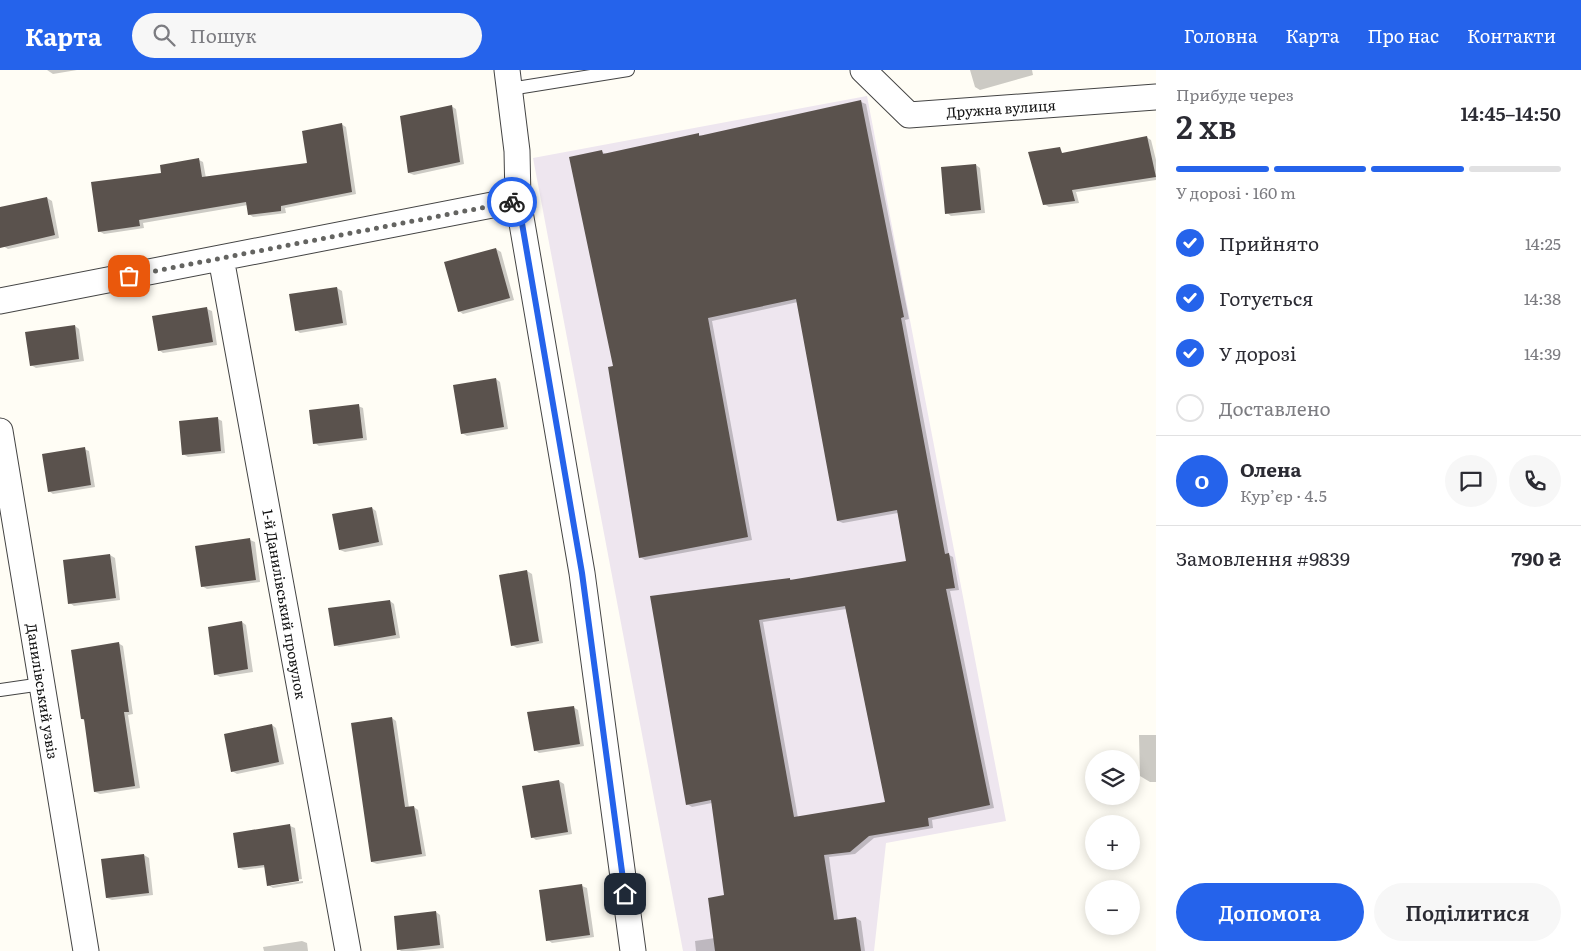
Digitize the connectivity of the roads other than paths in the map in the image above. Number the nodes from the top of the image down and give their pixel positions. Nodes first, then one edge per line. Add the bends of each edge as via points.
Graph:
1 (628, 70) edge
2 (863, 70) edge
3 (508, 79) edge
4 (1156, 97) edge
5 (518, 200) junction
6 (221, 258) junction
7 (0, 301) edge
8 (0, 431) edge
9 (42, 684) junction
10 (0, 690) edge
11 (86, 951) edge
12 (348, 951) edge
13 (632, 951) edge

1 - 3 lane
2 - 4 street, Дружна вулиця via 909,114
3 - 5 street via 517,150
5 - 6 street
5 - 13 street via 582,573
6 - 7 street
6 - 12 street, 1-й Данилівський провулок
8 - 9 street, Данилівський узвіз
9 - 10 lane
9 - 11 street, Данилівський узвіз

